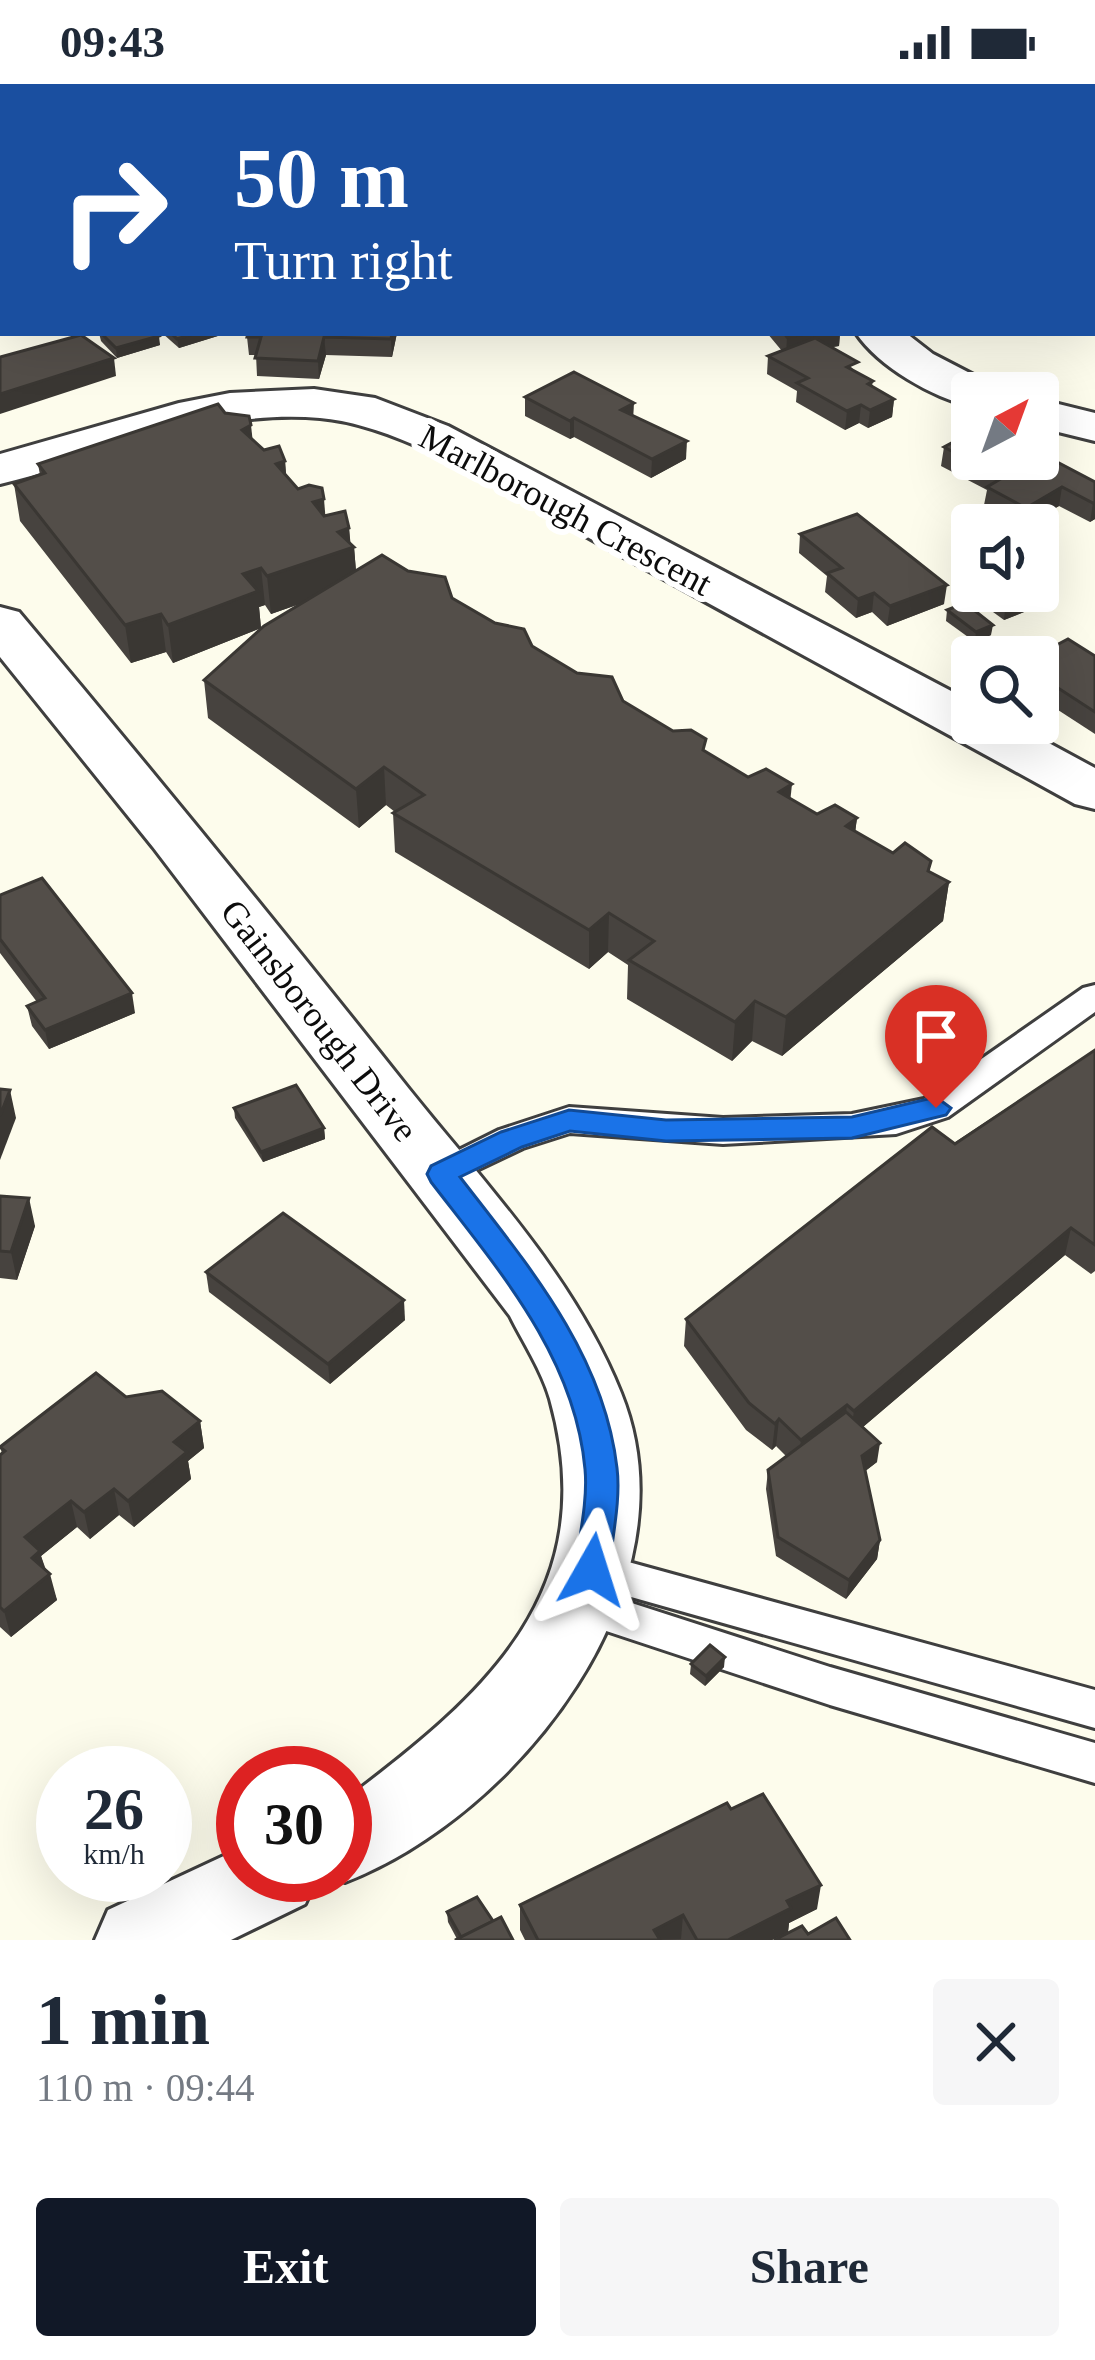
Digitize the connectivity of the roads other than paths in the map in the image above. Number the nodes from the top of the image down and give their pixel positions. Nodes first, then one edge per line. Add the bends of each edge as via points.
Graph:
1 (882, 336) edge
2 (951, 382) edge
3 (1059, 418) edge
4 (1095, 427) edge
5 (0, 470) edge
6 (0, 623) edge
7 (1095, 791) edge
8 (1095, 996) edge
9 (441, 1174) junction
10 (586, 1587) junction
11 (1095, 1709) edge
12 (1095, 1763) edge
13 (372, 1830) edge
14 (219, 1902) edge
15 (140, 1940) edge

1 - 2 street
3 - 4 street
5 - 7 street, Marlborough Crescent via 230,407 358,407 574,509
6 - 9 street, Gainsborough Drive
8 - 9 lane via 936,1108 896,1121 722,1131 569,1120
9 - 10 street, Gainsborough Drive via 537,1299 586,1395 602,1472
10 - 11 lane
10 - 12 lane via 830,1686
10 - 13 street, Gainsborough Drive via 559,1649 508,1712
14 - 15 street

